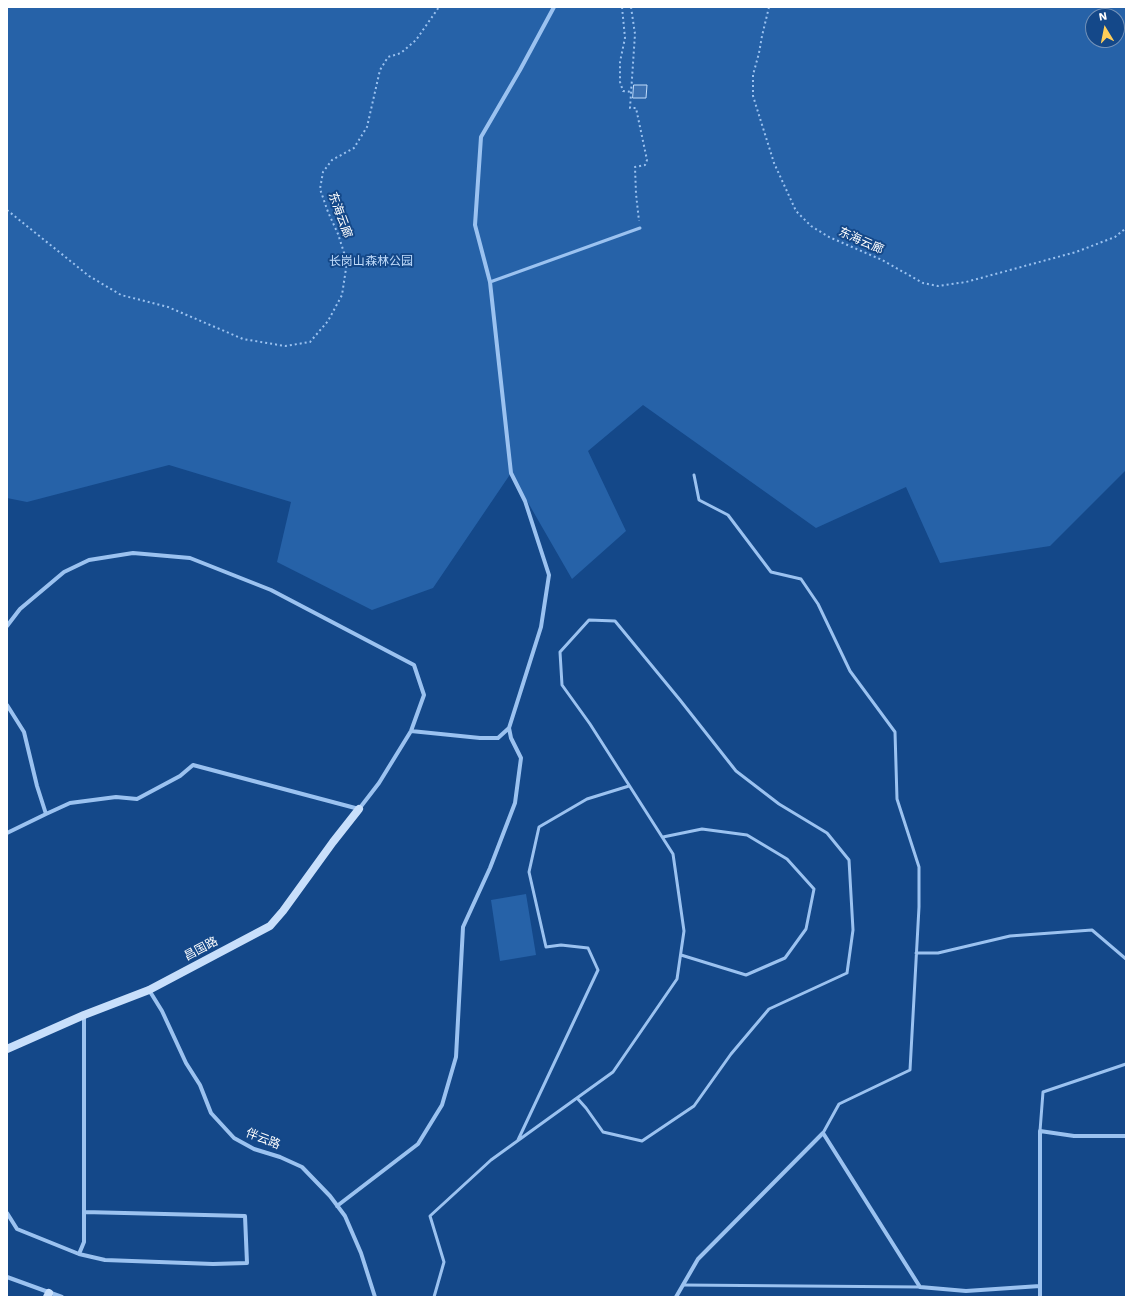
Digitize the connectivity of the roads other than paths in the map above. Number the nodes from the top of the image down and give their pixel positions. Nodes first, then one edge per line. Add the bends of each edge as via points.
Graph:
1 (554, 7) edge
2 (640, 228) road end
3 (490, 282) junction
4 (694, 475) dead end
5 (7, 626) edge
6 (7, 706) edge
7 (509, 728) junction
8 (411, 731) junction
9 (629, 786) junction
10 (359, 809) junction
11 (46, 814) junction
12 (7, 833) edge
13 (663, 837) junction
14 (916, 953) junction
15 (681, 955) junction
16 (1126, 959) edge
17 (149, 990) junction
18 (84, 1016) junction
19 (7, 1049) edge
20 (1126, 1064) edge
21 (577, 1098) junction
22 (1040, 1131) junction
23 (822, 1133) junction
24 (1126, 1136) edge
25 (517, 1142) junction
26 (337, 1206) junction
27 (84, 1212) junction
28 (7, 1213) edge
29 (79, 1254) junction
30 (7, 1277) edge
31 (683, 1285) junction
32 (1040, 1286) junction
33 (920, 1287) junction
34 (48, 1295) edge
35 (62, 1297) edge
36 (375, 1297) edge
37 (434, 1297) edge
38 (676, 1297) edge
39 (1040, 1297) edge

1 - 3 street via 481,137 475,225
2 - 3 lane
3 - 7 street via 511,473 525,501 549,575 541,627
4 - 14 lane via 699,500 728,515 771,572 801,580 818,604 850,671 895,732 897,799 919,867
5 - 8 street via 20,609 64,572 89,560 133,553 190,558 271,590 414,665 424,695
6 - 11 street via 24,732
7 - 8 street via 498,738
7 - 26 street via 521,758 515,802 490,868 463,927 456,1057 442,1105 418,1144
8 - 10 street via 379,783
9 - 13 lane
9 - 21 lane via 562,685 560,652 589,620 615,621 736,771 779,804 827,833 849,860 853,930 847,973 769,1009 731,1054 694,1106 642,1141 603,1132
9 - 25 lane via 588,799 539,827 529,872 546,947 561,945 588,948 598,970
10 - 11 street via 193,765 180,776 137,799 116,797 70,803
10 - 17 main road, 昌国路 via 270,926
11 - 12 street
13 - 15 lane via 673,854 684,931
13 - 15 lane via 702,829 747,835 787,859 814,889 806,929 785,958 746,975
14 - 16 lane via 938,953 1010,936 1092,930
14 - 23 lane via 910,1070 839,1104
15 - 21 lane via 677,979 613,1072
17 - 18 main road, 昌国路
17 - 26 street, 伴云路 via 200,1085 211,1114 234,1138 302,1167
18 - 19 main road, 昌国路
18 - 27 street
20 - 22 lane via 1043,1092
21 - 25 lane
22 - 24 street via 1074,1136
22 - 32 street
23 - 31 street via 698,1259
23 - 33 street
25 - 37 lane via 491,1160 430,1216 444,1262
26 - 36 street, 伴云路 via 346,1216
27 - 29 street via 84,1242
27 - 29 street via 245,1216 247,1263 105,1260
28 - 29 street via 17,1229
30 - 34 street
31 - 33 lane
31 - 38 street
32 - 33 street via 966,1291
32 - 39 street
34 - 35 street

